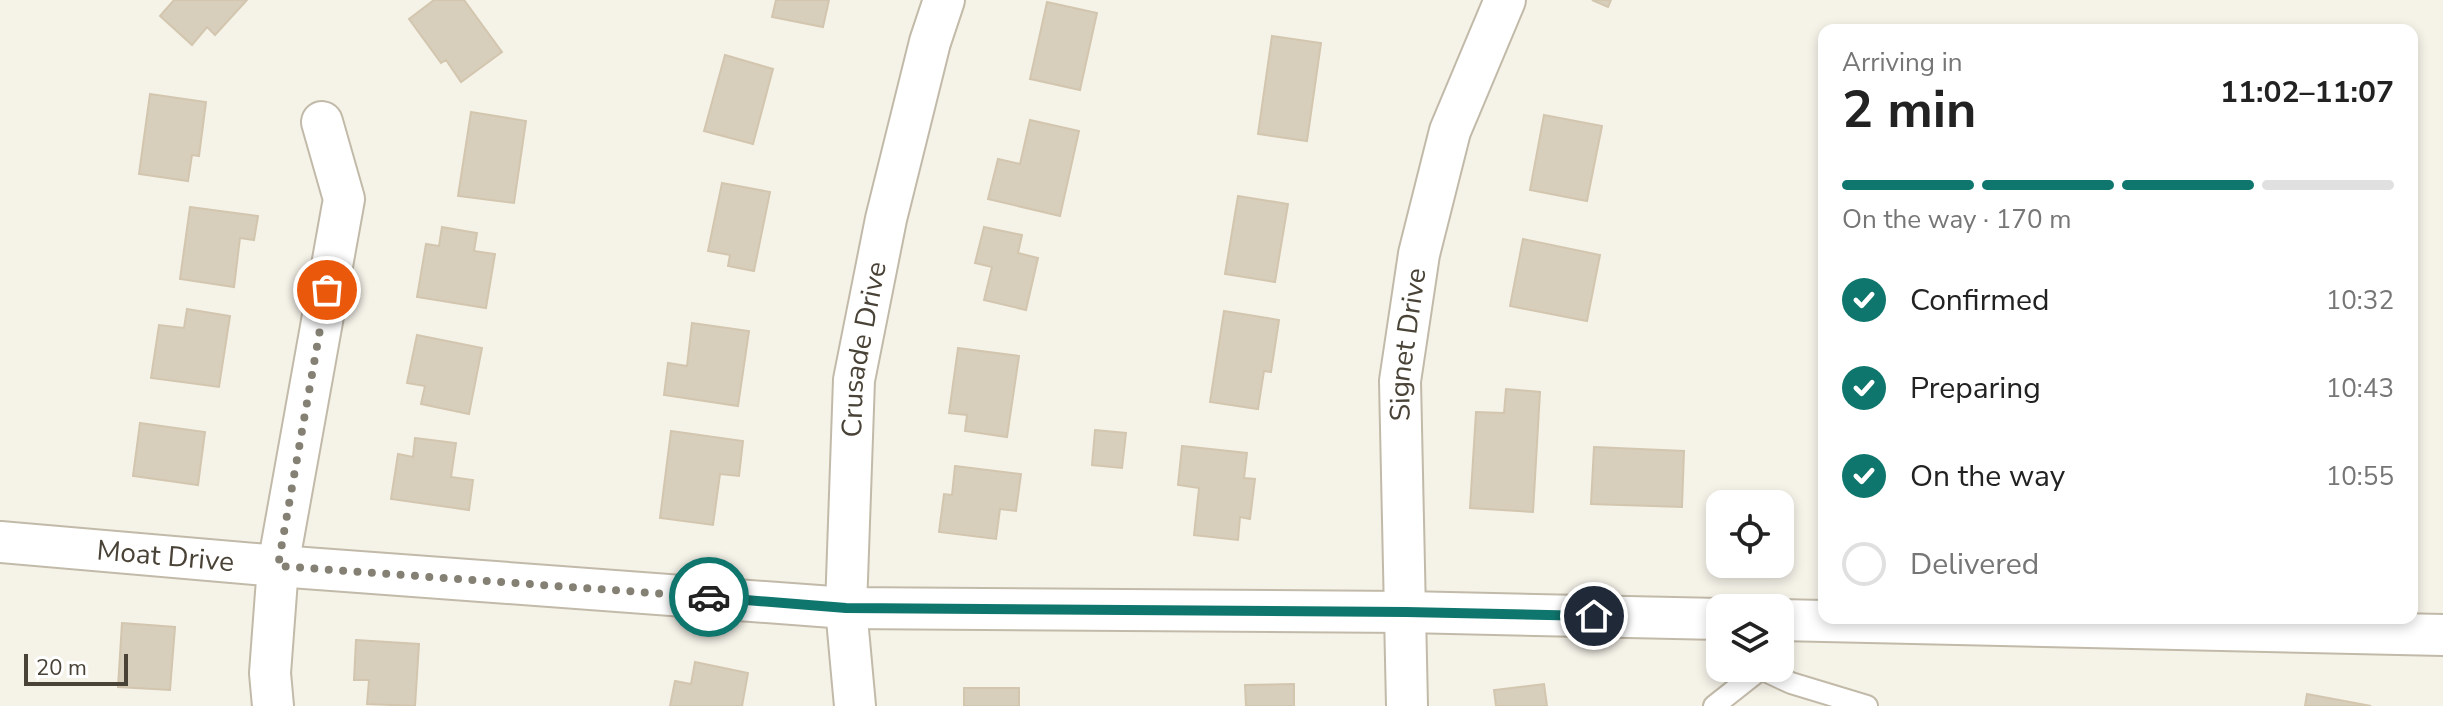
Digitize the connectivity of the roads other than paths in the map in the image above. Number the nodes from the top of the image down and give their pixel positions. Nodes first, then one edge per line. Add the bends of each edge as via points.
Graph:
1 (944, 0) edge
2 (1505, 0) edge
3 (322, 122) dead end
4 (0, 542) edge
5 (278, 566) junction
6 (846, 608) junction
7 (1406, 612) junction
8 (1706, 619) edge
9 (1794, 620) edge
10 (1818, 621) edge
11 (1957, 624) edge
12 (2443, 635) edge
13 (1744, 682) edge
14 (1789, 682) edge
15 (273, 706) edge
16 (855, 706) edge
17 (1407, 706) edge
18 (1714, 706) edge
19 (1867, 706) edge

1 - 6 street, Crusade Drive via 886,219 854,380
2 - 7 street, Signet Drive via 1450,131 1419,254 1400,381
3 - 5 street via 344,199
4 - 5 street, Moat Drive
5 - 6 street, Moat Drive
5 - 15 street via 270,673
6 - 7 street, Moat Drive
6 - 16 street, Crusade Drive
7 - 8 street, Moat Drive
7 - 17 street, Signet Drive
9 - 10 street
11 - 12 street
13 - 18 lane
14 - 19 lane

